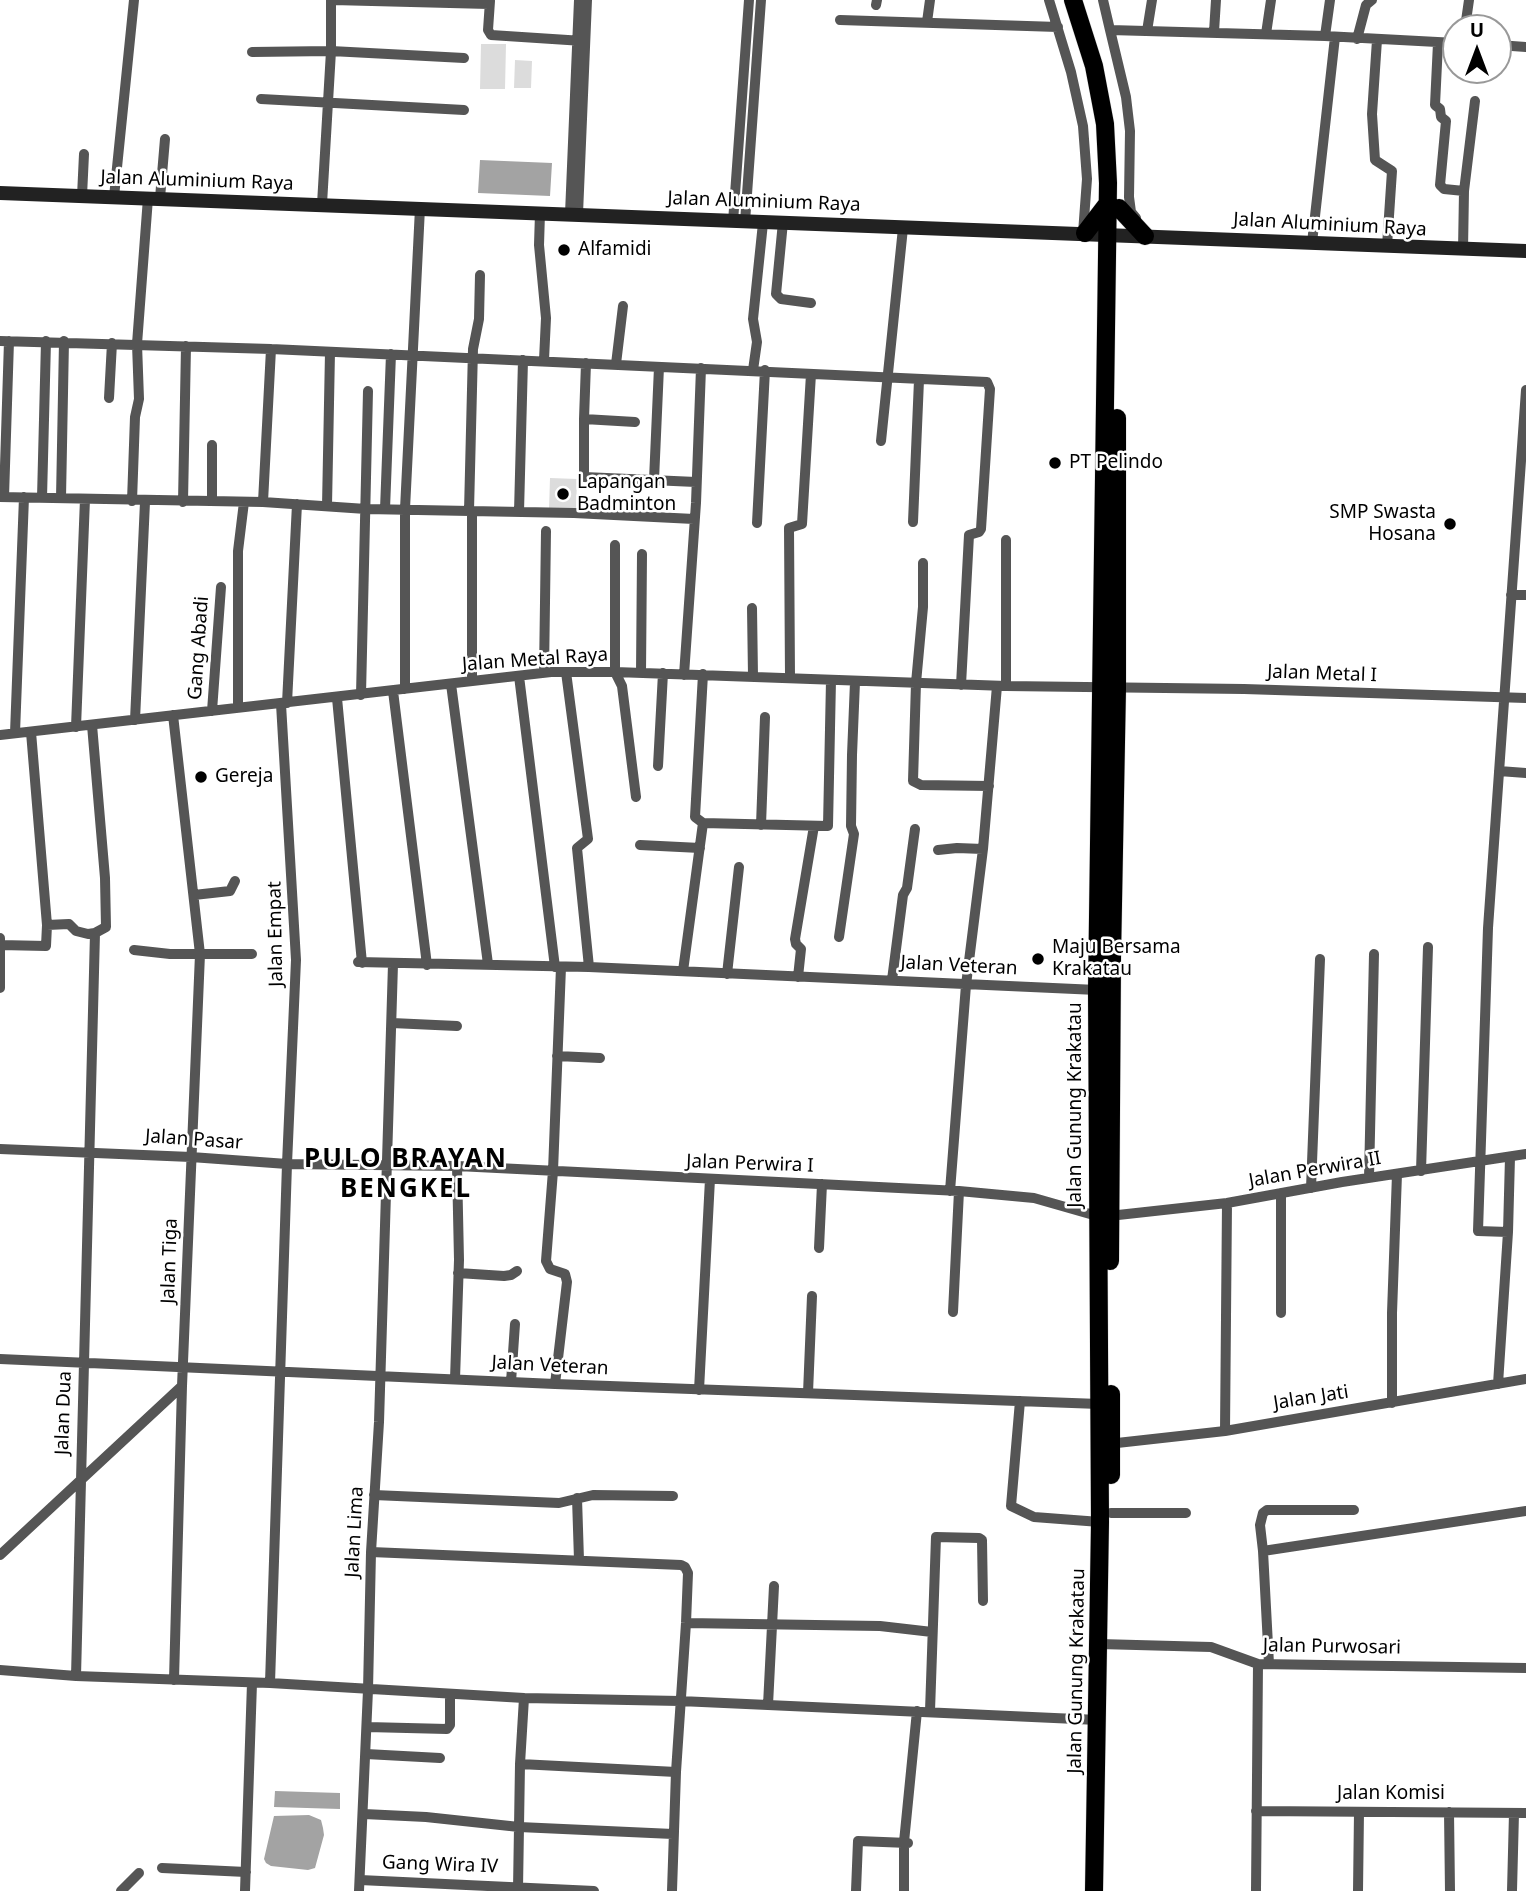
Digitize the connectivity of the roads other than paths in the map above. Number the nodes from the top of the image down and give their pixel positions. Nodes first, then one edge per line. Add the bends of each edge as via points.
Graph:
1 (134, 0) edge
2 (332, 0) edge
3 (579, 0) edge
4 (587, 0) edge
5 (930, 0) edge
6 (1049, 0) edge
7 (1073, 0) edge
8 (1084, 0) edge
9 (1103, 0) edge
10 (1152, 0) edge
11 (1216, 0) edge
12 (1271, 0) edge
13 (1330, 0) edge
14 (1372, 0) edge
15 (749, 1) edge
16 (431, 2) edge
17 (489, 2) edge
18 (761, 2) edge
19 (840, 20) dead end
20 (927, 22) junction
21 (1058, 27) junction
22 (1110, 30) junction
23 (1147, 31) junction
24 (1213, 32) junction
25 (1266, 34) junction
26 (1330, 36) junction
27 (1357, 39) junction
28 (1377, 40) junction
29 (582, 41) junction
30 (1438, 43) junction
31 (1442, 43) edge
32 (331, 51) junction
33 (252, 52) dead end
34 (464, 58) dead end
35 (261, 99) dead end
36 (1475, 101) dead end
37 (328, 103) junction
38 (464, 110) dead end
39 (165, 139) dead end
40 (84, 154) dead end
41 (737, 167) junction
42 (749, 168) junction
43 (1464, 191) junction
44 (0, 193) edge
45 (82, 196) junction
46 (114, 197) junction
47 (154, 198) junction
48 (322, 204) junction
49 (1114, 206) junction
50 (420, 208) junction
51 (540, 213) junction
52 (574, 214) junction
53 (739, 222) junction
54 (783, 222) junction
55 (763, 223) junction
56 (903, 228) junction
57 (1084, 233) junction
58 (1113, 235) junction
59 (1152, 236) junction
60 (1312, 243) junction
61 (1387, 246) junction
62 (1463, 250) junction
63 (1526, 251) edge
64 (480, 275) dead end
65 (811, 303) dead end
66 (623, 306) dead end
67 (4, 341) edge
68 (47, 341) junction
69 (64, 341) junction
70 (112, 343) junction
71 (137, 344) junction
72 (186, 346) junction
73 (271, 349) junction
74 (330, 352) junction
75 (391, 354) junction
76 (414, 355) junction
77 (474, 358) junction
78 (523, 360) junction
79 (544, 360) junction
80 (586, 363) junction
81 (616, 364) junction
82 (659, 367) junction
83 (701, 368) junction
84 (753, 370) junction
85 (765, 370) junction
86 (811, 374) junction
87 (887, 378) junction
88 (919, 380) junction
89 (1526, 390) edge
90 (368, 391) dead end
91 (1526, 396) edge
92 (109, 398) dead end
93 (584, 419) junction
94 (635, 422) dead end
95 (881, 441) dead end
96 (212, 444) dead end
97 (1522, 474) edge
98 (654, 481) junction
99 (696, 482) junction
100 (2, 497) edge
101 (24, 497) junction
102 (42, 498) junction
103 (61, 498) junction
104 (85, 499) junction
105 (132, 501) junction
106 (212, 501) junction
107 (145, 502) junction
108 (183, 502) junction
109 (244, 502) junction
110 (263, 502) junction
111 (297, 503) junction
112 (327, 506) junction
113 (366, 509) junction
114 (385, 509) junction
115 (405, 509) junction
116 (470, 511) junction
117 (519, 512) junction
118 (694, 519) junction
119 (913, 522) dead end
120 (757, 523) dead end
121 (546, 531) dead end
122 (1006, 541) dead end
123 (615, 545) dead end
124 (1515, 545) junction
125 (1526, 546) edge
126 (642, 554) dead end
127 (923, 563) dead end
128 (221, 587) dead end
129 (1511, 595) junction
130 (1526, 595) edge
131 (752, 608) dead end
132 (219, 613) junction
133 (238, 613) junction
134 (615, 672) junction
135 (544, 673) junction
136 (566, 673) junction
137 (641, 673) junction
138 (663, 673) junction
139 (703, 674) junction
140 (684, 675) junction
141 (753, 676) junction
142 (519, 677) junction
143 (790, 677) junction
144 (831, 680) junction
145 (472, 681) junction
146 (855, 682) junction
147 (916, 683) junction
148 (451, 684) junction
149 (961, 685) junction
150 (1001, 686) junction
151 (1109, 688) junction
152 (405, 689) junction
153 (393, 691) junction
154 (361, 695) junction
155 (1504, 697) junction
156 (337, 698) junction
157 (1526, 698) edge
158 (284, 704) junction
159 (238, 708) junction
160 (212, 710) junction
161 (173, 715) junction
162 (765, 717) dead end
163 (135, 720) junction
164 (92, 725) junction
165 (76, 727) junction
166 (31, 732) junction
167 (15, 733) junction
168 (0, 735) edge
169 (658, 766) dead end
170 (1499, 772) junction
171 (1526, 773) edge
172 (989, 786) junction
173 (636, 797) dead end
174 (703, 823) junction
175 (761, 825) junction
176 (814, 826) junction
177 (915, 829) dead end
178 (640, 845) dead end
179 (700, 848) junction
180 (983, 849) junction
181 (938, 850) dead end
182 (739, 867) dead end
183 (236, 881) dead end
184 (194, 895) junction
185 (47, 925) junction
186 (95, 933) junction
187 (839, 937) dead end
188 (1, 943) edge
189 (1428, 947) dead end
190 (134, 950) dead end
191 (200, 954) junction
192 (252, 954) dead end
193 (1374, 954) dead end
194 (1320, 960) dead end
195 (393, 964) junction
196 (488, 964) junction
197 (427, 965) junction
198 (558, 967) junction
199 (589, 967) junction
200 (682, 971) junction
201 (727, 974) junction
202 (798, 977) junction
203 (892, 980) junction
204 (966, 985) junction
205 (0, 989) edge
206 (1097, 990) junction
207 (392, 1023) junction
208 (457, 1026) dead end
209 (557, 1056) junction
210 (600, 1058) dead end
211 (0, 1149) edge
212 (91, 1152) junction
213 (1526, 1154) edge
214 (191, 1157) junction
215 (1510, 1157) junction
216 (1480, 1162) junction
217 (287, 1164) junction
218 (387, 1165) junction
219 (457, 1166) junction
220 (553, 1171) junction
221 (1421, 1171) junction
222 (1397, 1174) junction
223 (1369, 1178) junction
224 (710, 1180) junction
225 (821, 1184) junction
226 (1311, 1188) junction
227 (955, 1191) junction
228 (1282, 1193) junction
229 (1227, 1203) junction
230 (1103, 1216) junction
231 (1508, 1232) junction
232 (819, 1248) dead end
233 (517, 1271) dead end
234 (458, 1273) junction
235 (812, 1296) dead end
236 (953, 1312) dead end
237 (1281, 1313) dead end
238 (515, 1324) dead end
239 (0, 1359) edge
240 (83, 1363) junction
241 (183, 1367) junction
242 (281, 1372) junction
243 (380, 1375) junction
244 (456, 1379) junction
245 (1526, 1379) edge
246 (511, 1382) junction
247 (555, 1384) junction
248 (1498, 1384) junction
249 (182, 1386) junction
250 (699, 1390) junction
251 (808, 1393) junction
252 (1020, 1401) junction
253 (1392, 1403) junction
254 (1099, 1404) junction
255 (1225, 1431) junction
256 (1106, 1444) junction
257 (80, 1479) junction
258 (374, 1495) junction
259 (673, 1496) dead end
260 (577, 1498) junction
261 (1354, 1510) dead end
262 (1526, 1511) edge
263 (1186, 1513) dead end
264 (1105, 1518) junction
265 (1263, 1551) junction
266 (371, 1552) junction
267 (0, 1555) edge
268 (579, 1560) junction
269 (774, 1586) dead end
270 (983, 1601) dead end
271 (686, 1623) junction
272 (771, 1624) junction
273 (932, 1632) junction
274 (1104, 1644) junction
275 (1264, 1664) junction
276 (1526, 1668) edge
277 (0, 1670) edge
278 (76, 1676) junction
279 (174, 1680) junction
280 (252, 1683) junction
281 (270, 1683) junction
282 (368, 1690) junction
283 (450, 1694) junction
284 (524, 1698) junction
285 (680, 1701) junction
286 (768, 1705) junction
287 (917, 1711) junction
288 (930, 1711) junction
289 (1098, 1720) junction
290 (367, 1727) junction
291 (366, 1754) junction
292 (440, 1758) dead end
293 (520, 1764) junction
294 (676, 1772) junction
295 (1256, 1811) junction
296 (1360, 1812) junction
297 (1450, 1812) junction
298 (1514, 1813) junction
299 (1526, 1813) edge
300 (364, 1814) junction
301 (519, 1827) junction
302 (673, 1834) junction
303 (904, 1842) junction
304 (162, 1868) dead end
305 (246, 1872) junction
306 (139, 1873) dead end
307 (359, 1885) edge
308 (518, 1889) edge
309 (122, 1890) edge
310 (245, 1891) edge
311 (594, 1891) edge
312 (672, 1891) edge
313 (856, 1891) edge
314 (906, 1891) edge
315 (1094, 1891) edge
316 (1106, 1891) edge
317 (1256, 1891) edge
318 (1358, 1891) edge
319 (1450, 1891) edge
320 (1512, 1891) edge

1 - 46 street
2 - 16 street
2 - 32 street
3 - 29 street
4 - 29 street
5 - 20 street
6 - 21 street
7 - 49 highway via 1094,66
8 - 49 highway via 1094,28 1116,148
9 - 22 street
10 - 23 street
11 - 24 street
12 - 25 street
13 - 26 street
14 - 27 street via 1366,5
15 - 18 street
15 - 41 street
16 - 17 street
17 - 29 street via 491,36
18 - 42 street
19 - 20 street
20 - 21 street
21 - 57 street via 1083,126 1087,179
22 - 23 street
22 - 59 street via 1130,131 1129,205
23 - 24 street
24 - 25 street
25 - 26 street
26 - 27 street
26 - 60 street
27 - 28 street
28 - 30 street
28 - 61 street via 1372,114 1375,160 1392,171
29 - 52 street
30 - 31 street
30 - 43 street via 1435,102 1446,121 1440,187
32 - 33 street
32 - 34 street
32 - 37 street
35 - 37 street
36 - 43 street
37 - 38 street
37 - 48 street
39 - 47 street
40 - 45 street
41 - 42 street
41 - 53 street
42 - 53 street
43 - 62 street
44 - 45 main road, Jalan Aluminium Raya
45 - 46 main road, Jalan Aluminium Raya
46 - 47 main road, Jalan Aluminium Raya
47 - 48 main road, Jalan Aluminium Raya
47 - 71 street
48 - 50 main road, Jalan Aluminium Raya
49 - 57 highway
49 - 58 highway, Jalan Gunung Krakatau
49 - 59 highway
50 - 51 main road, Jalan Aluminium Raya
50 - 76 street
51 - 52 main road, Jalan Aluminium Raya
51 - 79 street
52 - 53 main road, Jalan Aluminium Raya
53 - 55 main road, Jalan Aluminium Raya
54 - 55 main road, Jalan Aluminium Raya
54 - 56 main road, Jalan Aluminium Raya
54 - 65 street via 776,294 781,299
55 - 84 street
56 - 57 main road, Jalan Aluminium Raya
56 - 87 street
57 - 58 main road, Jalan Aluminium Raya
58 - 59 main road, Jalan Aluminium Raya
58 - 151 highway, Jalan Gunung Krakatau
59 - 60 main road, Jalan Aluminium Raya
60 - 61 main road, Jalan Aluminium Raya
61 - 62 main road, Jalan Aluminium Raya
62 - 63 main road, Jalan Aluminium Raya
64 - 77 street
66 - 81 street
67 - 68 street
67 - 100 street
68 - 69 street
68 - 102 street
69 - 70 street
69 - 103 street
70 - 71 street
70 - 92 street
71 - 72 street
71 - 105 street via 139,399
72 - 73 street
72 - 108 street
73 - 74 street
73 - 110 street
74 - 75 street
74 - 112 street
75 - 76 street
75 - 114 street
76 - 77 street
76 - 115 street
77 - 78 street
77 - 116 street
78 - 79 street
78 - 117 street
79 - 80 street
80 - 81 street
80 - 93 street
81 - 82 street
82 - 83 street
82 - 98 street
83 - 84 street
83 - 99 street
84 - 85 street
85 - 86 street
85 - 120 street
86 - 87 street
86 - 143 street via 802,524 789,528
87 - 88 street
87 - 95 street
88 - 119 street
88 - 149 street via 984,382 990,387 981,530 969,535
89 - 91 street
90 - 113 street
91 - 97 street
93 - 94 street
93 - 98 street via 584,477
96 - 106 street
97 - 124 street
98 - 99 street
99 - 118 street
100 - 101 street
101 - 102 street
101 - 167 street
102 - 103 street
103 - 104 street
104 - 105 street
104 - 165 street
105 - 107 street
106 - 108 street
106 - 109 street
107 - 108 street
107 - 163 street
109 - 110 street
109 - 133 street
110 - 111 street
111 - 112 street
111 - 158 street, Jalan Empat
112 - 113 street
113 - 114 street
113 - 154 street
114 - 115 street
115 - 116 street
115 - 152 street
116 - 117 street
116 - 145 street
117 - 118 street
118 - 140 street
121 - 135 street
122 - 150 street
123 - 134 street
124 - 125 street
124 - 129 street
126 - 137 street
127 - 147 street
128 - 132 street, Gang Abadi
129 - 130 street
129 - 155 street
131 - 141 street
132 - 133 street
132 - 160 street, Gang Abadi
133 - 159 street
134 - 136 street, Jalan Metal Raya
134 - 137 street, Jalan Metal Raya
134 - 173 street via 622,686
135 - 136 street, Jalan Metal Raya
135 - 142 street, Jalan Metal Raya
136 - 199 street via 588,839 577,848
137 - 138 street, Jalan Metal Raya
138 - 140 street, Jalan Metal Raya
138 - 169 street
139 - 140 street, Jalan Metal Raya
139 - 141 street, Jalan Metal Raya
139 - 174 street via 695,817
141 - 143 street, Jalan Metal Raya
142 - 145 street, Jalan Metal Raya
142 - 198 street
143 - 144 street, Jalan Metal Raya
144 - 146 street, Jalan Metal Raya
144 - 176 street via 828,826
145 - 148 street, Jalan Metal Raya
146 - 147 street, Jalan Metal Raya
146 - 187 street via 853,834
147 - 149 street, Jalan Metal Raya
147 - 172 street via 913,781 919,785
148 - 152 street, Jalan Metal Raya
148 - 196 street
149 - 150 street, Jalan Metal Raya
150 - 151 street, Jalan Metal Raya
150 - 172 street
151 - 155 street, Jalan Metal I
151 - 206 highway, Jalan Gunung Krakatau
151 - 230 highway, Jalan Gunung Krakatau
152 - 153 street, Jalan Metal Raya
153 - 154 street, Jalan Metal Raya
153 - 197 street
154 - 156 street, Jalan Metal Raya
155 - 157 street, Jalan Metal I
155 - 170 street
156 - 158 street, Jalan Metal Raya
156 - 195 street, Jalan Veteran via 360,962
158 - 159 street, Jalan Metal Raya
158 - 217 street, Jalan Empat via 296,960
159 - 160 street, Jalan Metal Raya
160 - 161 street, Jalan Metal Raya
161 - 163 street, Jalan Metal Raya
161 - 184 street, Jalan Tiga
162 - 175 street
163 - 164 street, Jalan Metal Raya
164 - 165 street, Jalan Metal Raya
164 - 186 street, Jalan Dua via 106,925
165 - 166 street, Jalan Metal Raya
166 - 167 street, Jalan Metal Raya
166 - 185 street
167 - 168 street, Jalan Metal Raya
170 - 171 street
170 - 216 street via 1488,924
172 - 180 street
174 - 175 street
174 - 179 street
175 - 176 street
176 - 202 street via 795,939 800,949
177 - 203 street
178 - 179 street
179 - 200 street
180 - 181 street
180 - 204 street
182 - 201 street
183 - 184 street via 230,891
184 - 191 street, Jalan Tiga
185 - 186 street via 68,924 82,933
185 - 188 street via 46,946
186 - 212 street, Jalan Dua
188 - 205 street
189 - 221 street
190 - 191 street
191 - 192 street
191 - 214 street, Jalan Tiga
193 - 223 street
194 - 226 street
195 - 197 street, Jalan Veteran
195 - 207 street, Jalan Lima
196 - 197 street, Jalan Veteran
196 - 198 street, Jalan Veteran
198 - 199 street, Jalan Veteran
198 - 209 street
199 - 200 street, Jalan Veteran
200 - 201 street, Jalan Veteran
201 - 202 street, Jalan Veteran
202 - 203 street, Jalan Veteran
203 - 204 street, Jalan Veteran
204 - 206 street, Jalan Veteran
204 - 227 street
206 - 230 highway, Jalan Gunung Krakatau
207 - 208 street
207 - 218 street, Jalan Lima
209 - 210 street
209 - 220 street
211 - 212 street, Jalan Pasar
212 - 214 street, Jalan Pasar
212 - 240 street, Jalan Dua
213 - 215 street, Jalan Perwira II
214 - 217 street, Jalan Pasar
214 - 241 street, Jalan Tiga
215 - 216 street, Jalan Perwira II
215 - 231 street
216 - 221 street, Jalan Perwira II
216 - 231 street via 1478,1231
217 - 218 street, Jalan Pasar
217 - 242 street, Jalan Empat
218 - 219 street, Jalan Perwira I
218 - 243 street, Jalan Lima
219 - 220 street, Jalan Perwira I
219 - 234 street
220 - 224 street, Jalan Perwira I
220 - 247 street via 546,1261 550,1269 567,1278
221 - 222 street, Jalan Perwira II
222 - 223 street, Jalan Perwira II
222 - 253 street
223 - 226 street, Jalan Perwira II
224 - 225 street, Jalan Perwira I
224 - 250 street
225 - 227 street, Jalan Perwira I
225 - 232 street
226 - 228 street, Jalan Perwira II
227 - 230 street, Jalan Perwira I via 1034,1198
227 - 236 street
228 - 229 street, Jalan Perwira II
228 - 237 street
229 - 230 street, Jalan Perwira II
229 - 255 street
230 - 254 highway, Jalan Gunung Krakatau
230 - 256 highway, Jalan Gunung Krakatau
231 - 248 street
233 - 234 street via 504,1276
234 - 244 street
235 - 251 street
238 - 246 street
239 - 240 street, Jalan Veteran
240 - 241 street, Jalan Veteran
240 - 257 street, Jalan Dua
241 - 242 street, Jalan Veteran
241 - 249 street, Jalan Tiga
242 - 243 street, Jalan Veteran
242 - 281 street, Jalan Empat
243 - 244 street, Jalan Veteran
243 - 258 street, Jalan Lima
244 - 246 street, Jalan Veteran
245 - 248 street, Jalan Jati
246 - 247 street, Jalan Veteran
247 - 250 street, Jalan Veteran
248 - 253 street, Jalan Jati
249 - 257 street
249 - 279 street, Jalan Tiga
250 - 251 street, Jalan Veteran
251 - 252 street, Jalan Veteran
252 - 254 street, Jalan Veteran
252 - 264 street via 1011,1506 1034,1517
253 - 255 street, Jalan Jati
254 - 256 highway, Jalan Gunung Krakatau
255 - 256 street, Jalan Jati
256 - 264 highway, Jalan Gunung Krakatau
257 - 267 street
257 - 278 street, Jalan Dua
258 - 260 street via 559,1503
258 - 266 street, Jalan Lima
259 - 260 street
260 - 268 street
261 - 265 street via 1267,1510 1260,1524
262 - 265 street
263 - 264 street
264 - 274 highway, Jalan Gunung Krakatau
265 - 275 street
266 - 268 street
266 - 282 street, Jalan Lima
268 - 271 street via 684,1565 688,1573
269 - 272 street
270 - 273 street via 982,1540 936,1537
271 - 272 street
271 - 285 street
272 - 273 street
272 - 286 street
273 - 288 street
274 - 275 street, Jalan Purwosari via 1211,1647
274 - 289 highway, Jalan Gunung Krakatau
274 - 316 highway, Jalan Gunung Krakatau
275 - 276 street, Jalan Purwosari
275 - 295 street
277 - 278 street
278 - 279 street
279 - 280 street
280 - 281 street
280 - 305 street
281 - 282 street
282 - 283 street
282 - 290 street, Jalan Lima
283 - 284 street
283 - 290 street via 446,1730
284 - 285 street
284 - 293 street
285 - 286 street
285 - 294 street
286 - 287 street
287 - 288 street
287 - 303 street
288 - 289 street
289 - 315 highway, Jalan Gunung Krakatau
290 - 291 street, Jalan Lima
291 - 292 street
291 - 300 street, Jalan Lima
293 - 294 street
293 - 301 street
294 - 302 street
295 - 296 street, Jalan Komisi
295 - 317 street
296 - 297 street, Jalan Komisi
296 - 318 street
297 - 298 street, Jalan Komisi
297 - 319 street
298 - 299 street, Jalan Komisi
298 - 320 street
300 - 301 street
300 - 307 street, Jalan Lima
301 - 302 street
301 - 308 street
302 - 312 street
303 - 313 street via 858,1841
303 - 314 street
304 - 305 street
305 - 310 street
306 - 309 street
307 - 308 street, Gang Wira IV
308 - 311 street, Gang Wira IV

